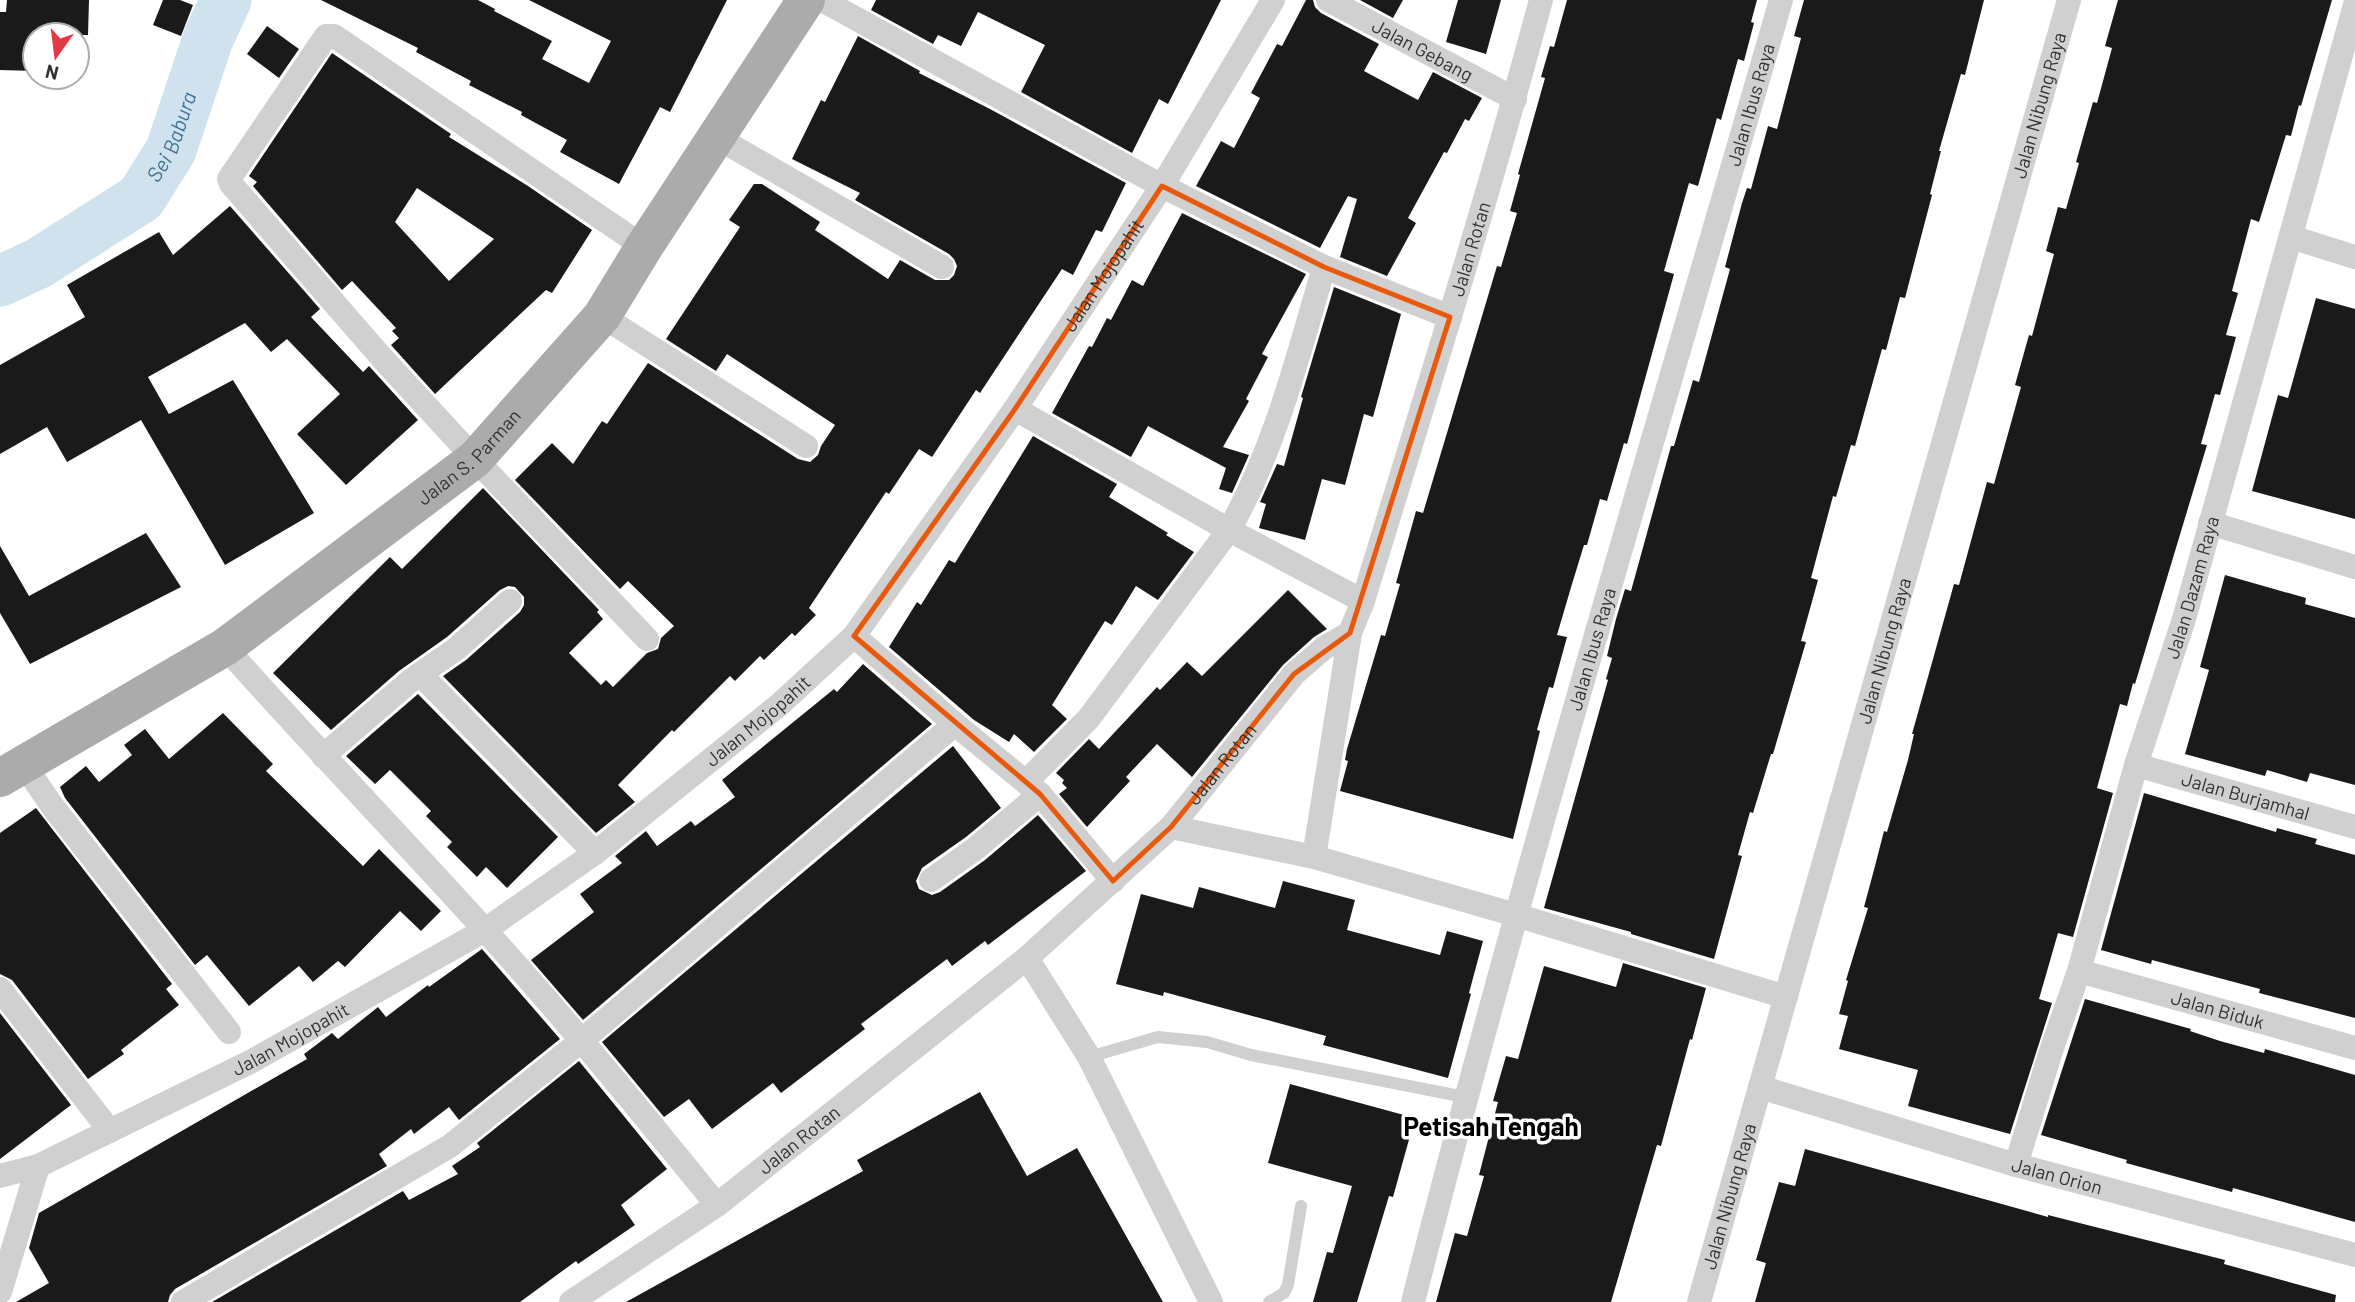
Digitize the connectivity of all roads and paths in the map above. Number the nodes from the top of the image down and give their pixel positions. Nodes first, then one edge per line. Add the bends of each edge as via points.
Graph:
1 (806, 0) edge
2 (822, 0) edge
3 (1273, 0) edge
4 (1328, 0) edge
5 (1541, 0) edge
6 (1782, 0) edge
7 (2069, 0) edge
8 (2355, 5) edge
9 (1515, 99) junction
10 (716, 137) junction
11 (1162, 186) junction
12 (2291, 237) junction
13 (644, 247) junction
14 (2355, 257) edge
15 (942, 267) dead end
16 (1324, 267) junction
17 (602, 316) junction
18 (1450, 317) junction
19 (1015, 409) junction
20 (806, 446) dead end
21 (475, 459) junction
22 (2210, 523) junction
23 (1229, 530) junction
24 (2355, 567) edge
25 (510, 601) dead end
26 (1363, 601) junction
27 (1350, 633) junction
28 (854, 636) junction
29 (647, 639) dead end
30 (225, 647) junction
31 (420, 674) junction
32 (955, 724) junction
33 (323, 757) junction
34 (2136, 765) junction
35 (12, 772) edge
36 (1033, 788) junction
37 (1171, 827) junction
38 (2355, 827) edge
39 (595, 853) junction
40 (1314, 858) junction
41 (931, 880) dead end
42 (1113, 881) junction
43 (1516, 915) junction
44 (485, 930) junction
45 (1027, 958) junction
46 (2079, 971) junction
47 (0, 989) edge
48 (1786, 997) junction
49 (229, 1032) dead end
50 (581, 1041) junction
51 (2355, 1048) edge
52 (1089, 1057) junction
53 (1760, 1087) junction
54 (1465, 1097) junction
55 (110, 1131) junction
56 (2017, 1165) junction
57 (38, 1166) junction
58 (0, 1176) edge
59 (717, 1205) junction
60 (1301, 1206) dead end
61 (2355, 1255) edge
62 (0, 1292) edge
63 (183, 1302) edge
64 (571, 1302) edge
65 (1211, 1302) edge
66 (1269, 1302) edge
67 (1413, 1302) edge
68 (1699, 1302) edge

1 - 10 main road, Jalan S. Parman
2 - 11 street
3 - 11 street, Jalan Mojopahit
4 - 9 street, Jalan Gebang
5 - 9 street, Jalan Rotan
6 - 43 street, Jalan Ibus Raya
7 - 48 street, Jalan Nibung Raya
8 - 12 street, Jalan Dazam Raya
9 - 18 street, Jalan Rotan
10 - 13 main road, Jalan S. Parman
10 - 15 street
11 - 16 street
11 - 19 street, Jalan Mojopahit
12 - 14 street
12 - 22 street, Jalan Dazam Raya
13 - 17 main road, Jalan S. Parman
13 - 21 street via 338,38 326,36 229,179
16 - 18 street
16 - 23 street via 1284,401
17 - 20 street
17 - 21 main road, Jalan S. Parman
18 - 26 street, Jalan Rotan
19 - 23 street
19 - 28 street, Jalan Mojopahit
21 - 29 street
21 - 30 main road, Jalan S. Parman
22 - 24 street
22 - 34 street, Jalan Dazam Raya
23 - 26 street
23 - 36 street
25 - 31 street
26 - 27 street, Jalan Rotan
27 - 37 street, Jalan Rotan via 1294,674
27 - 40 street
28 - 32 street
28 - 39 street, Jalan Mojopahit via 779,705
30 - 33 street
30 - 35 main road, Jalan S. Parman
31 - 33 street
31 - 39 street
32 - 36 street
32 - 50 street
33 - 44 street
34 - 38 street, Jalan Burjamhal
34 - 46 street, Jalan Dazam Raya
35 - 49 street via 53,807
36 - 41 street via 975,849
36 - 42 street
37 - 40 street
37 - 42 street, Jalan Rotan
39 - 44 street, Jalan Mojopahit
40 - 43 street
42 - 45 street, Jalan Rotan
43 - 48 street
43 - 54 street, Jalan Ibus Raya
44 - 50 street
44 - 55 street, Jalan Mojopahit via 252,1061
45 - 52 street
45 - 59 street, Jalan Rotan
46 - 51 street, Jalan Biduk
46 - 56 street, Jalan Dazam Raya
47 - 55 street
48 - 53 street, Jalan Nibung Raya
50 - 59 street
50 - 63 street via 450,1146
52 - 54 lane via 1158,1037 1207,1042 1251,1055
52 - 65 street
53 - 56 street, Jalan Orion
53 - 68 street, Jalan Nibung Raya
54 - 67 street, Jalan Ibus Raya
55 - 57 street, Jalan Mojopahit
56 - 61 street, Jalan Orion
57 - 58 street, Jalan Mojopahit
57 - 62 street
59 - 64 street, Jalan Rotan
60 - 66 lane via 1288,1285

